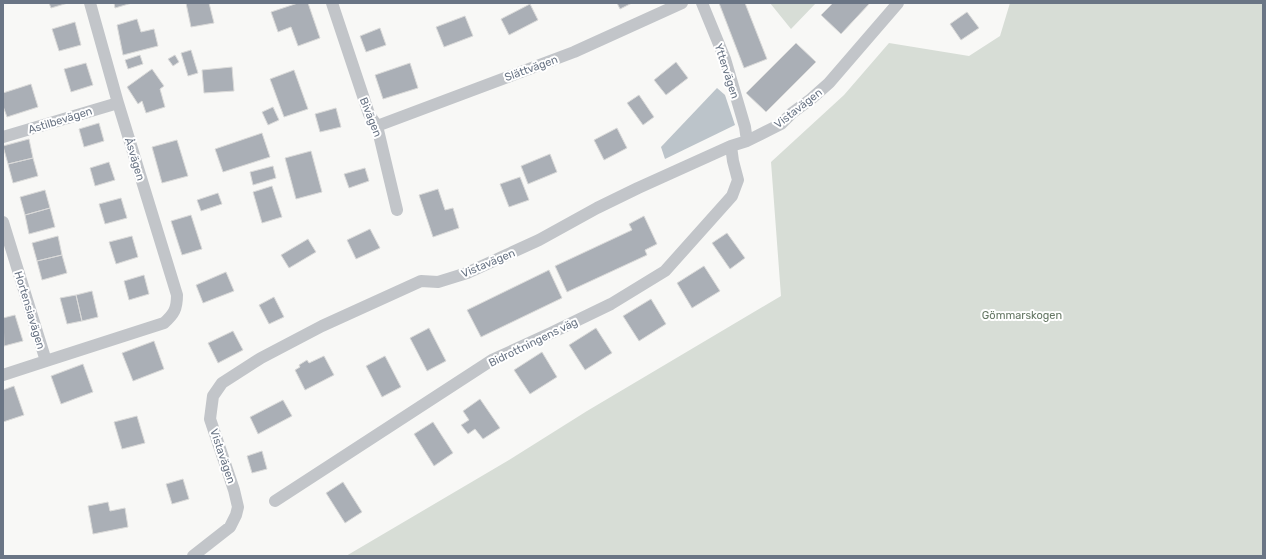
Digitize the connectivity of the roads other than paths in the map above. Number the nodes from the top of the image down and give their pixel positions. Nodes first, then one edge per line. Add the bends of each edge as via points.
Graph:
1 (90, 3) edge
2 (332, 3) edge
3 (682, 3) edge
4 (702, 3) edge
5 (898, 3) edge
6 (118, 103) junction
7 (377, 126) junction
8 (3, 137) edge
9 (747, 141) junction
10 (731, 146) junction
11 (397, 210) dead end
12 (3, 222) edge
13 (172, 315) joint
14 (46, 361) junction
15 (3, 375) edge
16 (275, 501) dead end
17 (194, 556) edge

1 - 6 street, Åsvägen
2 - 7 street, Bivägen via 369,114
3 - 7 street, Slättvägen via 574,52
4 - 9 street, Yttervägen via 725,59
5 - 9 street, Vistavägen via 811,99 781,124
6 - 8 street, Astilbevägen
6 - 13 street, Åsvägen via 177,295 177,305
7 - 11 street, Bivägen
9 - 10 street, Vistavägen
10 - 16 street, Bidrottningens väg via 738,180 732,196 665,271 611,304 492,360
10 - 17 street, Vistavägen via 597,208 539,240 467,273 438,282 421,281 322,326 261,358 222,383 213,396 210,418 238,507 230,527
12 - 14 street, Hortensiavägen
13 - 14 street, Hortensiavägen via 164,323
14 - 15 street

